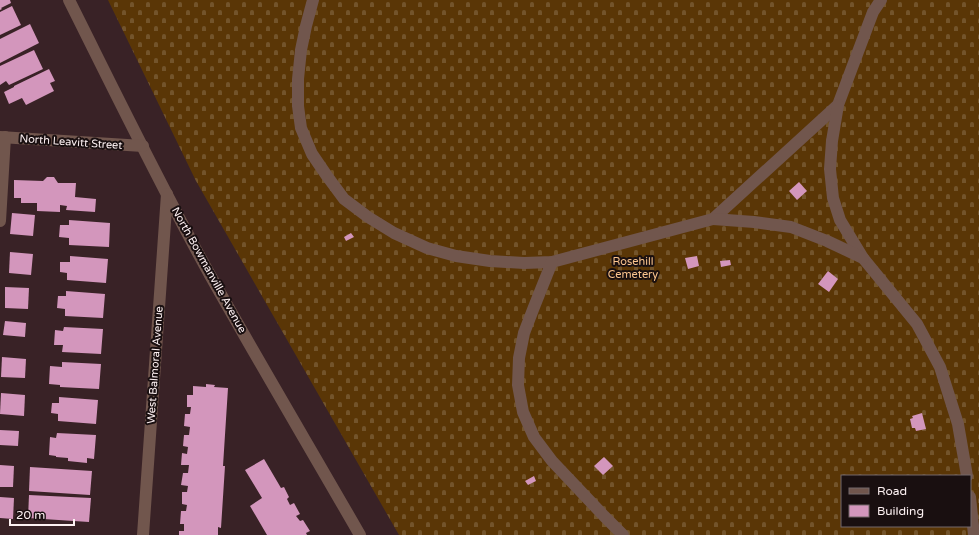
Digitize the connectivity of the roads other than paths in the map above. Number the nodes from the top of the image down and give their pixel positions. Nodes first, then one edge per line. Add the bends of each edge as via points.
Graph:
1 (69, 0) edge
2 (313, 0) edge
3 (881, 0) edge
4 (838, 105) junction
5 (3, 137) edge
6 (143, 146) junction
7 (167, 194) junction
8 (713, 219) junction
9 (0, 221) edge
10 (863, 258) junction
11 (552, 262) junction
12 (967, 475) edge
13 (971, 507) edge
14 (143, 535) edge
15 (360, 535) edge
16 (623, 535) edge
17 (974, 535) edge

1 - 6 street, North Bowmanville Avenue
2 - 11 street via 301,50 298,79 301,128 312,154 344,199 368,218 427,248 490,261
3 - 4 street via 873,12
4 - 8 street
4 - 10 street via 830,169 833,198 840,220
5 - 6 street, North Leavitt Street
5 - 9 street
6 - 7 street, North Bowmanville Avenue
7 - 14 street, West Balmoral Avenue
7 - 15 street, North Bowmanville Avenue via 214,282
8 - 10 street via 791,227
8 - 11 street
10 - 12 street via 916,324 940,367 958,424
11 - 16 street via 524,334 519,358 518,385 523,412 534,437 552,461
13 - 17 street

